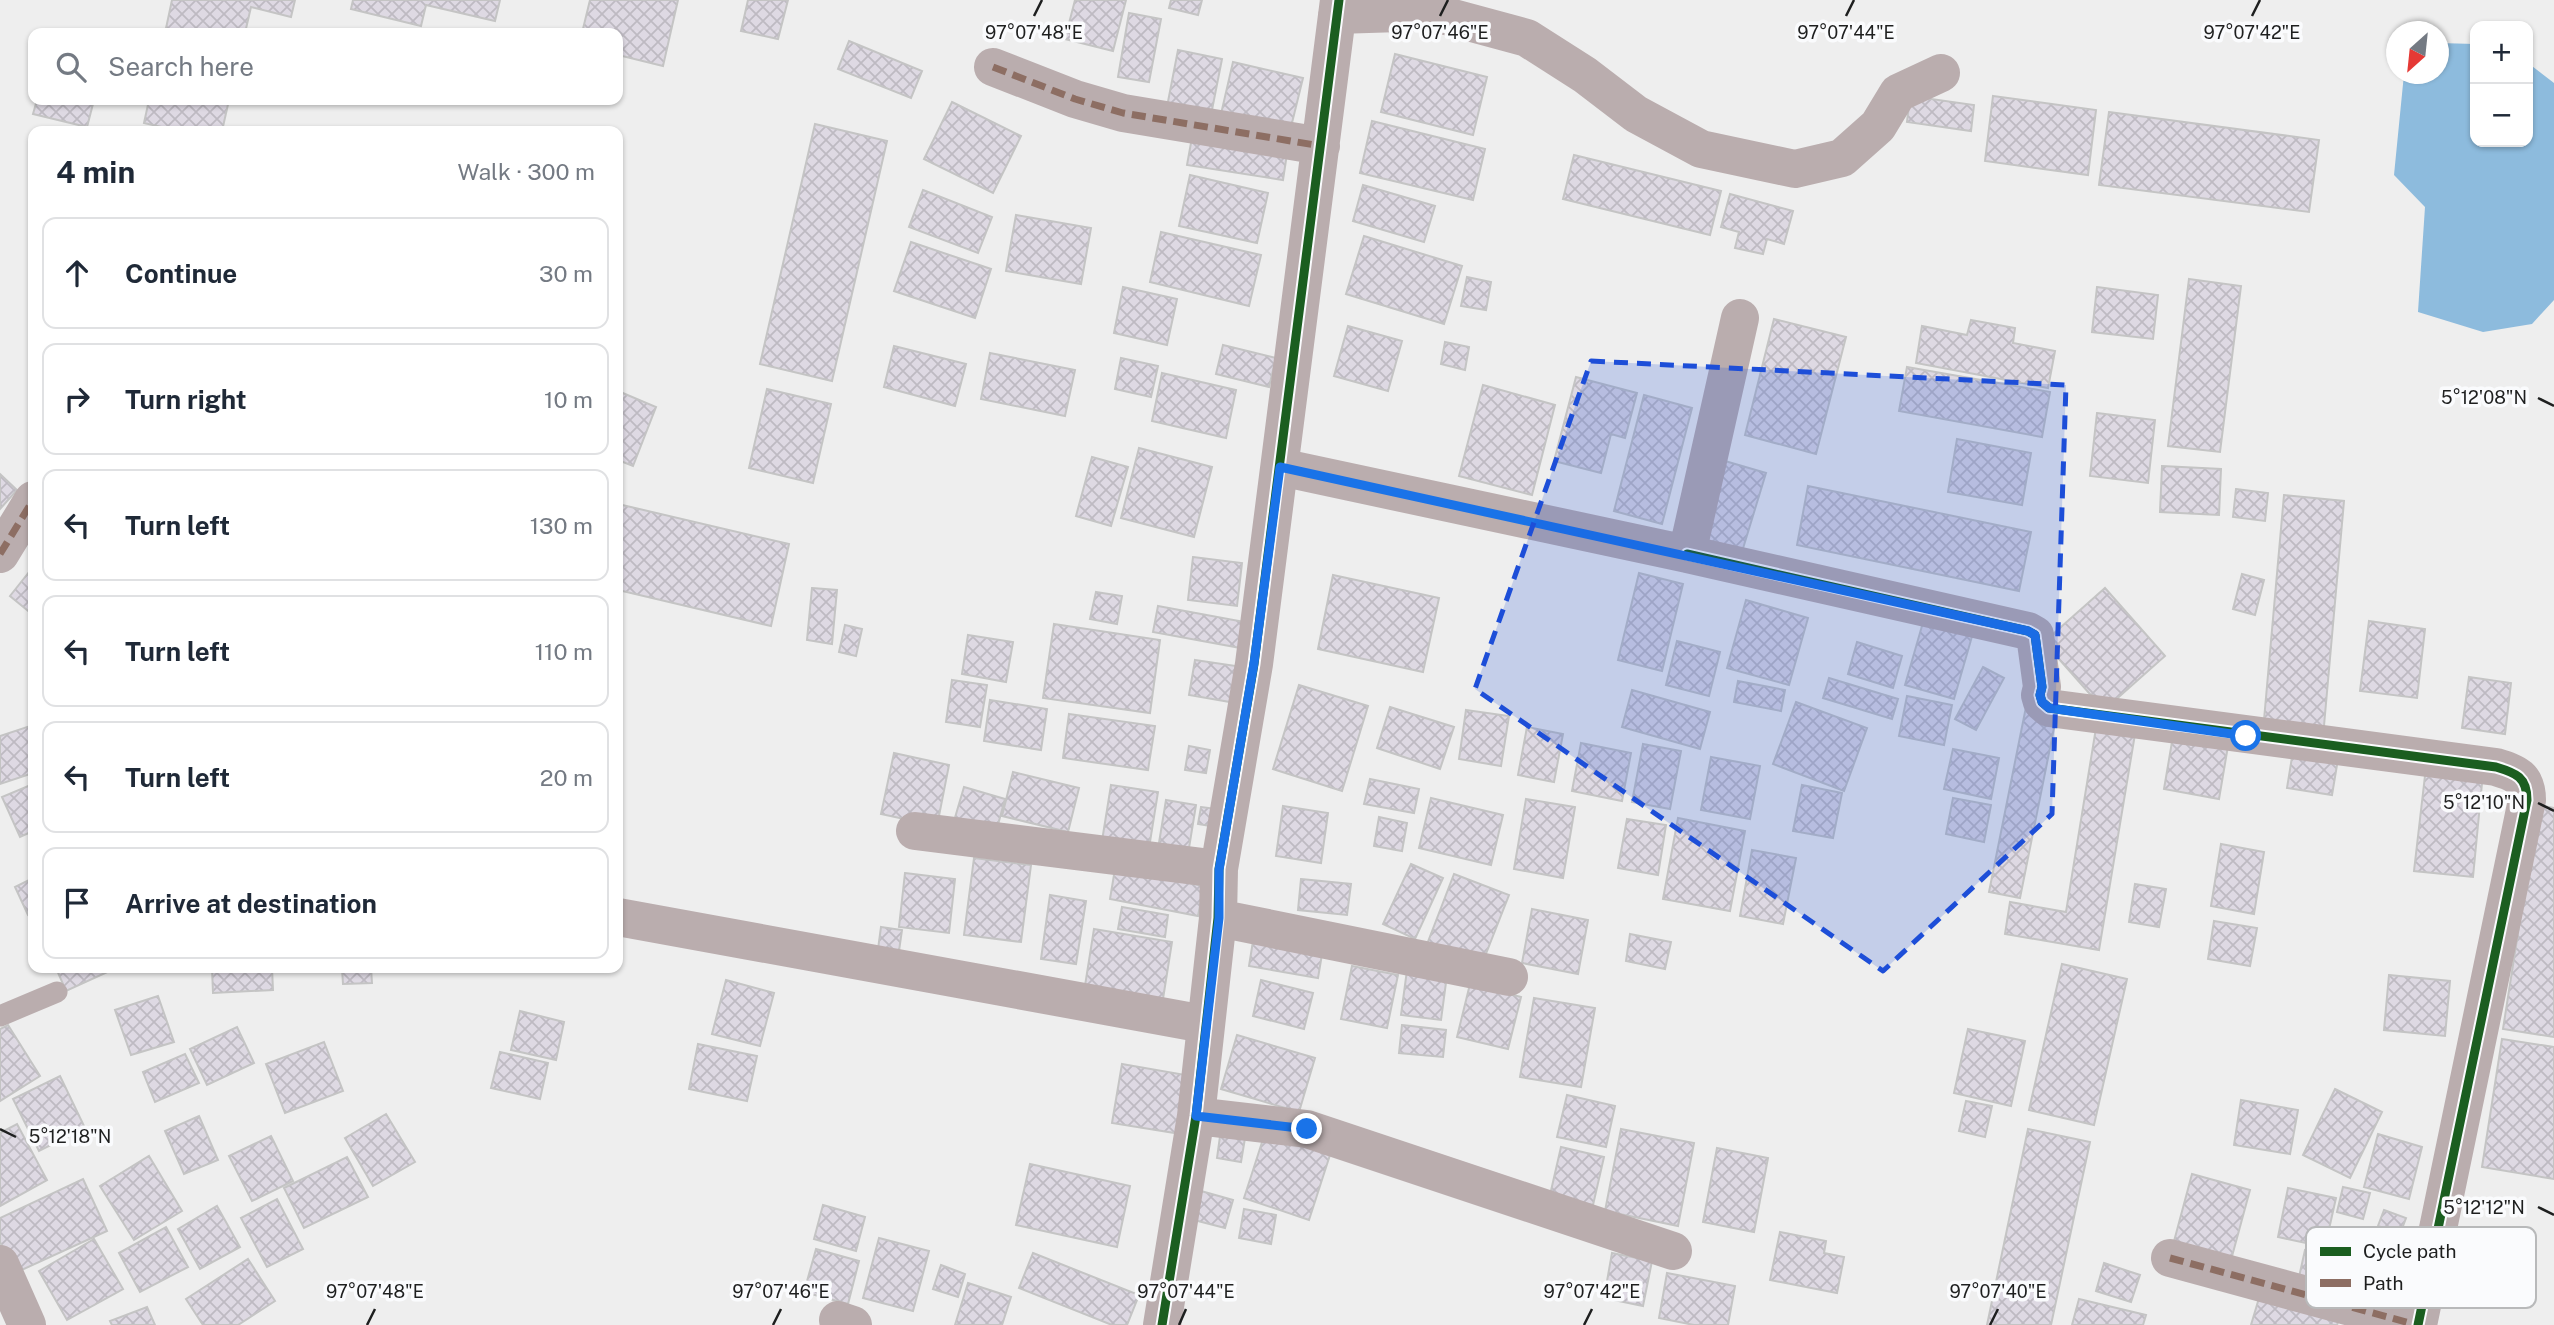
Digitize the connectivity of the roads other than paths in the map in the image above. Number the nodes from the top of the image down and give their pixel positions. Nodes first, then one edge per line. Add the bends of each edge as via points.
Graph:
1 (1338, 8) edge
2 (993, 67) dead end
3 (1941, 73) dead end
4 (1321, 146) junction
5 (1740, 318) dead end
6 (1280, 467) junction
7 (28, 508) edge
8 (0, 554) edge
9 (1687, 554) junction
10 (915, 831) dead end
11 (1219, 870) junction
12 (623, 918) edge
13 (1219, 918) junction
14 (1509, 977) dead end
15 (57, 992) dead end
16 (0, 1016) edge
17 (1204, 1024) junction
18 (1196, 1116) junction
19 (2438, 1227) edge
20 (1673, 1251) dead end
21 (2170, 1258) dead end
22 (0, 1264) edge
23 (2306, 1295) edge
24 (2355, 1308) edge
25 (27, 1325) edge
26 (1162, 1325) edge
27 (2418, 1325) edge

1 - 3 street via 1431,12 1528,38 1636,114 1701,149 1795,169 1842,158 1878,126 1898,93
1 - 4 street
2 - 4 street via 1123,113
4 - 6 street
5 - 9 street
6 - 9 street
6 - 11 street via 1254,663
7 - 8 street
9 - 19 street via 2028,631 2038,645 2040,695 2049,708 2496,767 2523,779 2527,800
10 - 11 street
11 - 13 street
12 - 17 street
13 - 14 street
13 - 17 street
15 - 16 lane
17 - 18 street
18 - 20 street via 1307,1129
18 - 26 street
21 - 23 street
22 - 25 street
24 - 27 street

